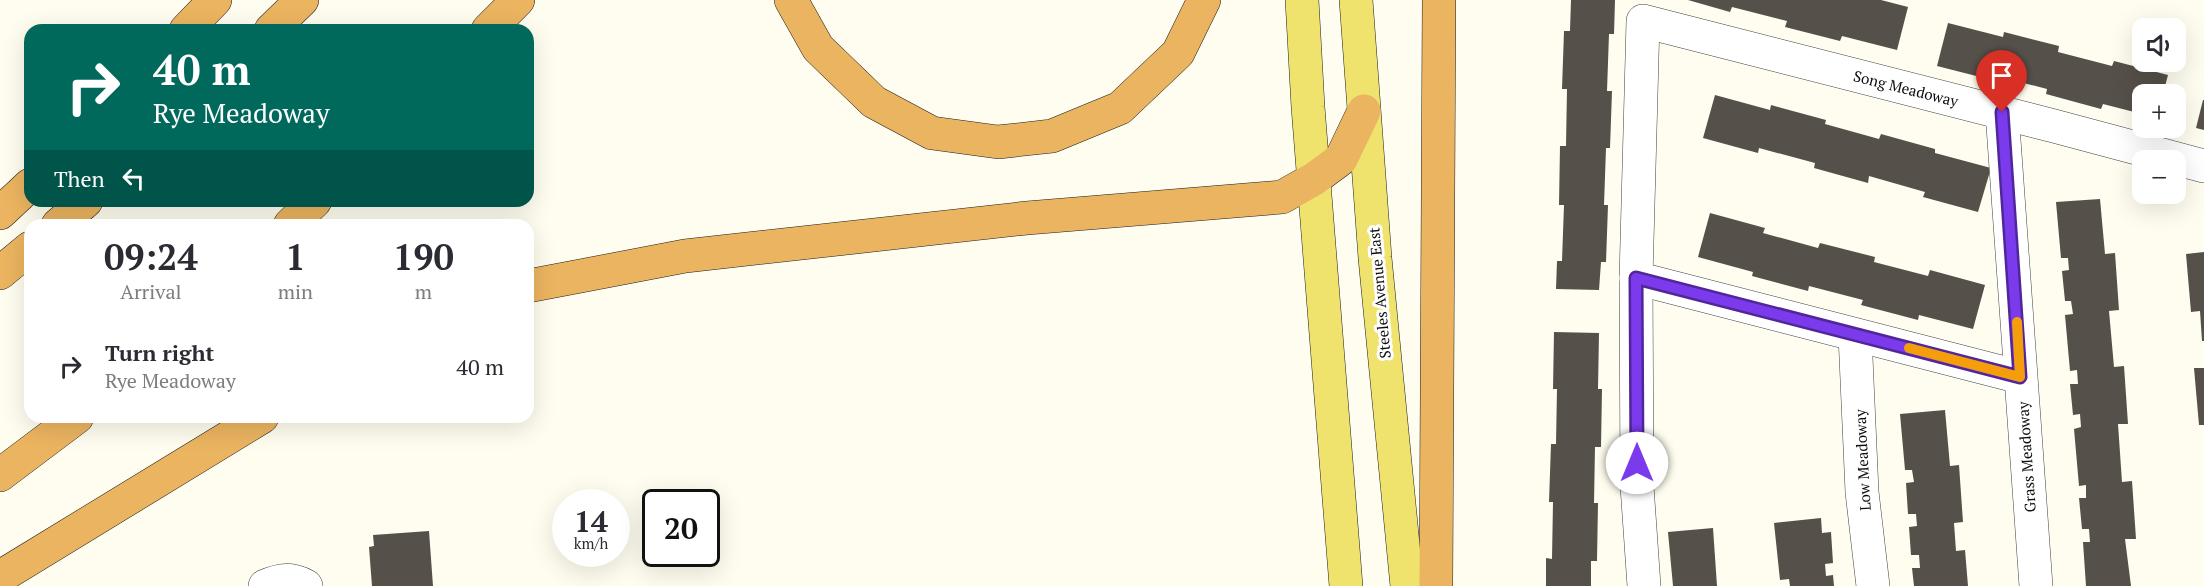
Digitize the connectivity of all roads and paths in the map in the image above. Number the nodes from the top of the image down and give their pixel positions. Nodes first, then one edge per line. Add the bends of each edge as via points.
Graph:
1 (215, 0) edge
2 (302, 0) edge
3 (518, 0) edge
4 (791, 0) edge
5 (1203, 0) edge
6 (1302, 0) edge
7 (1356, 0) edge
8 (1439, 0) edge
9 (1643, 10) edge
10 (192, 24) edge
11 (277, 24) edge
12 (494, 24) edge
13 (1364, 111) junction
14 (2002, 112) junction
15 (2204, 166) edge
16 (1314, 179) junction
17 (24, 191) edge
18 (79, 207) edge
19 (309, 207) edge
20 (0, 213) edge
21 (65, 219) edge
22 (296, 219) edge
23 (24, 253) edge
24 (0, 273) edge
25 (1636, 278) junction
26 (534, 285) edge
27 (1856, 334) junction
28 (2020, 377) junction
29 (69, 423) edge
30 (252, 423) edge
31 (0, 475) edge
32 (0, 577) edge
33 (265, 586) edge
34 (306, 586) edge
35 (1346, 586) edge
36 (1407, 586) edge
37 (1436, 586) edge
38 (1644, 586) edge
39 (1873, 586) edge
40 (2036, 586) edge

1 - 10 highway
2 - 11 highway
3 - 12 highway
4 - 5 highway via 818,48 874,102 932,133 998,142 1052,136 1120,108 1178,53
6 - 16 main road
7 - 13 main road, Steeles Avenue East
8 - 37 highway
9 - 14 street, Song Meadoway
9 - 25 street, Song Meadoway
13 - 16 highway via 1341,159
13 - 36 main road, Steeles Avenue East
14 - 15 street, Song Meadoway
14 - 28 street, Grass Meadoway
16 - 26 highway via 1282,197 1028,218 685,256
16 - 35 main road
17 - 20 highway
18 - 21 highway
19 - 22 highway
23 - 24 highway
25 - 27 street
25 - 38 street, Song Meadoway via 1637,486
27 - 28 street
27 - 39 street, Low Meadoway via 1862,492
28 - 40 street, Grass Meadoway
29 - 31 highway
30 - 32 highway
33 - 34 street via 293,579

